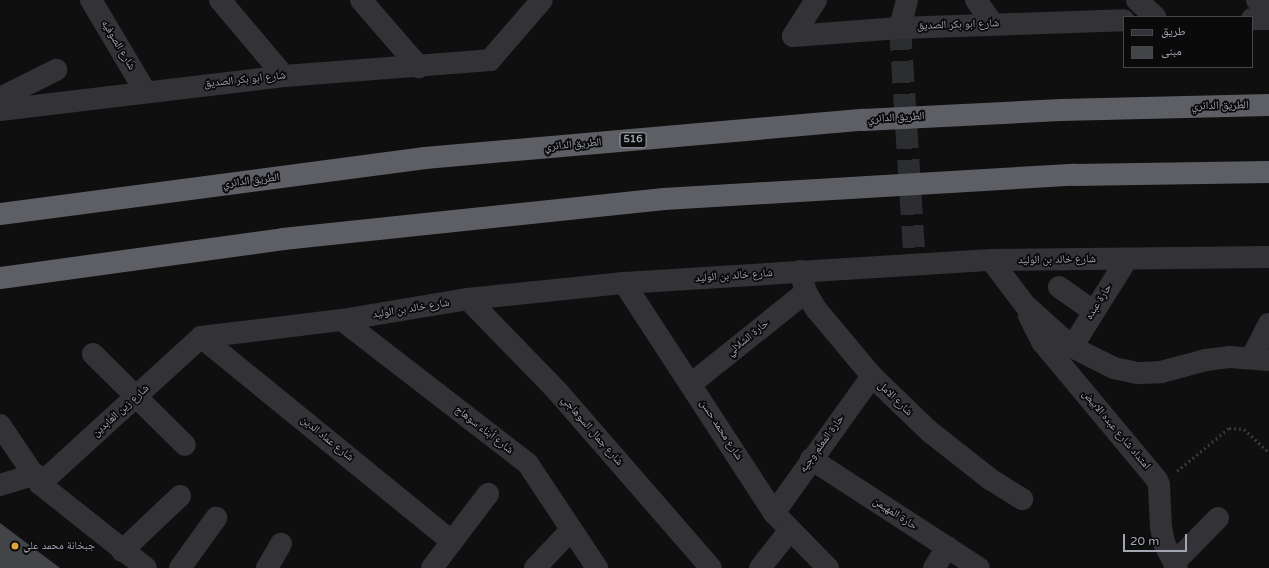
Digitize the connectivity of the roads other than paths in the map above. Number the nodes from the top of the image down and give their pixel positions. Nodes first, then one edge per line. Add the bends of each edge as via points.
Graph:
1 (91, 0) edge
2 (220, 0) edge
3 (542, 0) edge
4 (816, 0) edge
5 (907, 0) edge
6 (976, 0) edge
7 (1137, 0) edge
8 (1257, 0) edge
9 (371, 4) edge
10 (1269, 6) edge
11 (1154, 16) edge
12 (1253, 19) edge
13 (1269, 19) edge
14 (1123, 20) edge
15 (992, 23) junction
16 (900, 28) junction
17 (419, 67) junction
18 (56, 70) dead end
19 (284, 76) junction
20 (145, 91) junction
21 (0, 98) edge
22 (1269, 105) edge
23 (0, 110) edge
24 (1269, 172) edge
25 (0, 214) edge
26 (1269, 257) edge
27 (1127, 259) junction
28 (991, 260) junction
29 (800, 271) junction
30 (0, 278) edge
31 (624, 284) junction
32 (1059, 287) dead end
33 (806, 292) junction
34 (468, 299) junction
35 (1025, 305) junction
36 (1093, 311) junction
37 (342, 320) junction
38 (1269, 324) edge
39 (201, 337) junction
40 (1072, 347) junction
41 (93, 354) dead end
42 (1260, 358) edge
43 (872, 376) junction
44 (691, 384) junction
45 (136, 397) junction
46 (0, 425) edge
47 (185, 445) dead end
48 (811, 459) junction
49 (37, 479) junction
50 (0, 485) edge
51 (488, 494) dead end
52 (180, 496) dead end
53 (1022, 499) dead end
54 (774, 513) junction
55 (216, 518) dead end
56 (1218, 518) dead end
57 (790, 530) junction
58 (570, 531) junction
59 (452, 542) junction
60 (280, 544) dead end
61 (947, 547) junction
62 (122, 552) junction
63 (1176, 565) edge
64 (146, 568) edge
65 (180, 568) edge
66 (267, 568) edge
67 (432, 568) edge
68 (535, 568) edge
69 (597, 568) edge
70 (712, 568) edge
71 (760, 568) edge
72 (828, 568) edge
73 (934, 568) edge
74 (979, 568) edge

1 - 20 street, شارع الصوفيه
2 - 19 street
3 - 17 street, شارع ابو بكر الصديق via 490,60
4 - 16 street, شارع ابو بكر الصديق via 793,36
5 - 16 street
6 - 15 street
7 - 11 street
8 - 10 street
9 - 17 street
12 - 13 street
14 - 15 street, شارع ابو بكر الصديق
15 - 16 street, شارع ابو بكر الصديق
17 - 19 street, شارع ابو بكر الصديق
18 - 21 street
19 - 20 street, شارع ابو بكر الصديق
20 - 23 street, شارع ابو بكر الصديق
22 - 25 highway, الطريق الدائري / 516 via 1061,110 863,120 425,158
24 - 30 highway via 1074,175 664,199 283,240
26 - 27 street, شارع خالد بن الوليد
27 - 28 street, شارع خالد بن الوليد
27 - 36 street, حارة عبده
28 - 29 street, شارع خالد بن الوليد
28 - 35 street
29 - 31 street, شارع خالد بن الوليد
29 - 33 street, شارع الامل
31 - 34 street, شارع خالد بن الوليد
31 - 44 street, شارع محمد حسن
32 - 36 street
33 - 43 street, شارع الامل via 830,328
33 - 44 street, حارة الشلالي
34 - 37 street, شارع خالد بن الوليد
34 - 70 street, شارع جمال السوهاجي via 558,392
35 - 40 street
35 - 63 street, امتداد شارع عبده الابيض via 1043,343 1159,485 1160,527 1164,543
36 - 40 street, حارة عبده
37 - 39 street, شارع خالد بن الوليد
37 - 58 street, شارع أبناء سوهاج via 528,464
38 - 42 street
39 - 45 street, شارع زين العابدين
39 - 59 street, شارع عماد الدين
40 - 42 street via 1114,368 1138,373 1161,372 1206,360
41 - 45 street
43 - 48 street, حارة المعلم وجيه
43 - 53 street, شارع الامل via 929,431 990,479
44 - 54 street, شارع محمد حسن
45 - 47 street
45 - 49 street, شارع زين العابدين
46 - 49 street
48 - 54 street, حارة المعلم وجيه
48 - 61 street, حارة المهيمن
49 - 50 street, شارع زين العابدين
49 - 62 street
51 - 59 street
52 - 62 street
54 - 57 street, شارع محمد حسن
55 - 65 street
56 - 63 street
57 - 71 street
57 - 72 street, شارع محمد حسن
58 - 68 street
58 - 69 street, شارع أبناء سوهاج
59 - 67 street
60 - 66 street
61 - 73 street
61 - 74 street, حارة المهيمن
62 - 64 street

